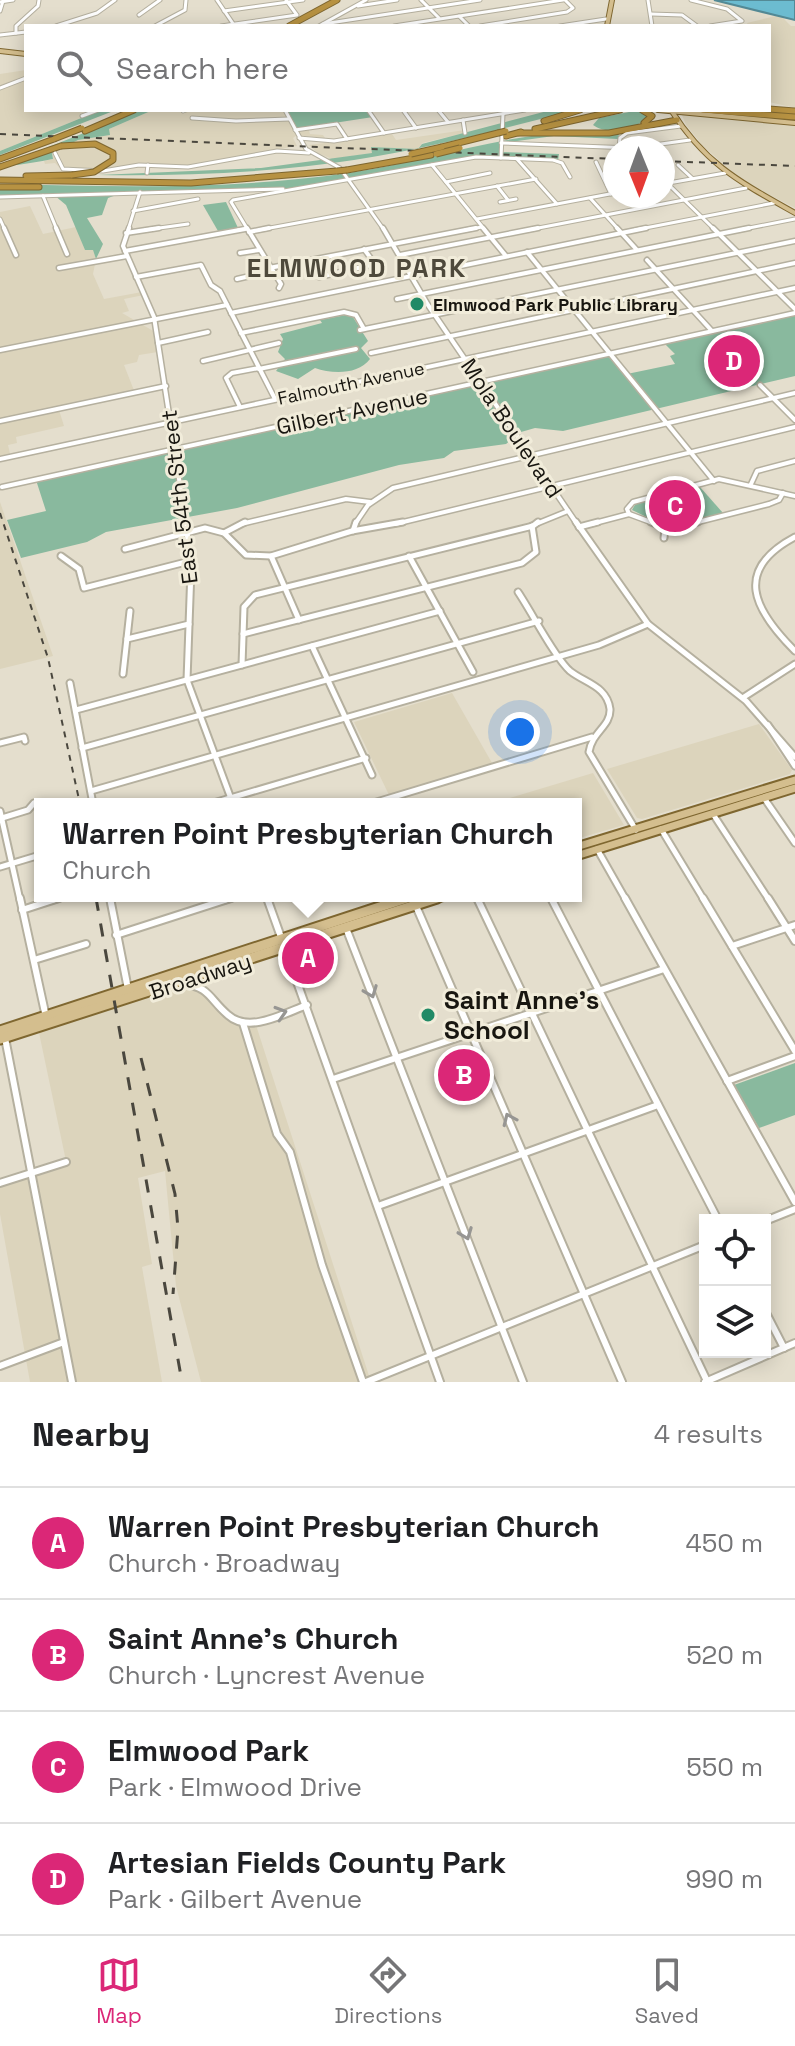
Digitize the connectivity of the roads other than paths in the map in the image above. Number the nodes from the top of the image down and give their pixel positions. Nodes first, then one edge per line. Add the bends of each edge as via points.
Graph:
1 (13, 0) edge
2 (39, 0) edge
3 (115, 0) edge
4 (160, 0) edge
5 (186, 0) edge
6 (217, 0) edge
7 (303, 0) edge
8 (366, 0) edge
9 (397, 0) edge
10 (421, 0) edge
11 (480, 0) edge
12 (564, 0) edge
13 (610, 0) edge
14 (648, 0) edge
15 (691, 0) edge
16 (286, 1) edge
17 (341, 1) edge
18 (2, 2) edge
19 (357, 6) junction
20 (429, 8) junction
21 (0, 11) edge
22 (224, 11) junction
23 (651, 14) junction
24 (139, 15) dead end
25 (459, 16) junction
26 (368, 17) junction
27 (440, 19) junction
28 (606, 19) junction
29 (507, 22) joint
30 (62, 24) edge
31 (159, 24) edge
32 (233, 24) edge
33 (240, 24) edge
34 (293, 24) edge
35 (300, 24) edge
36 (323, 24) edge
37 (327, 24) edge
38 (421, 24) edge
39 (467, 24) edge
40 (494, 24) edge
41 (573, 24) edge
42 (607, 24) edge
43 (652, 24) edge
44 (694, 24) edge
45 (723, 24) edge
46 (24, 32) edge
47 (16, 33) junction
48 (0, 35) edge
49 (0, 51) edge
50 (24, 54) edge
51 (24, 79) edge
52 (0, 88) edge
53 (771, 108) edge
54 (93, 112) edge
55 (121, 112) edge
56 (129, 112) edge
57 (286, 112) edge
58 (369, 112) edge
59 (404, 112) edge
60 (440, 112) edge
61 (480, 112) edge
62 (514, 112) edge
63 (574, 112) edge
64 (585, 112) edge
65 (606, 112) joint
66 (645, 112) edge
67 (672, 112) edge
68 (702, 112) edge
69 (739, 112) edge
70 (764, 112) edge
71 (503, 114) junction
72 (793, 115) edge
73 (82, 116) dead end
74 (192, 118) dead end
75 (479, 118) junction
76 (289, 119) junction
77 (463, 120) junction
78 (448, 123) junction
79 (539, 123) junction
80 (679, 123) junction
81 (416, 128) junction
82 (83, 130) junction
83 (295, 130) junction
84 (384, 133) junction
85 (465, 133) dead end
86 (519, 133) junction
87 (502, 136) junction
88 (623, 136) edge
89 (299, 138) junction
90 (347, 139) junction
91 (690, 140) junction
92 (675, 141) edge
93 (58, 142) junction
94 (603, 145) edge
95 (55, 153) dead end
96 (310, 153) junction
97 (501, 158) junction
98 (516, 158) junction
99 (596, 162) dead end
100 (0, 163) edge
101 (148, 165) junction
102 (432, 165) junction
103 (678, 165) dead end
104 (180, 167) junction
105 (345, 168) junction
106 (336, 169) junction
107 (183, 172) dead end
108 (147, 173) dead end
109 (490, 173) dead end
110 (725, 173) junction
111 (603, 175) edge
112 (9, 176) junction
113 (570, 177) dead end
114 (0, 178) edge
115 (693, 178) junction
116 (536, 179) junction
117 (347, 180) junction
118 (446, 182) junction
119 (675, 182) edge
120 (117, 184) junction
121 (497, 186) junction
122 (0, 188) edge
123 (746, 188) junction
124 (292, 189) junction
125 (249, 190) junction
126 (140, 192) junction
127 (194, 192) junction
128 (675, 192) edge
129 (43, 195) junction
130 (457, 195) junction
131 (603, 196) edge
132 (0, 197) edge
133 (249, 198) junction
134 (590, 198) junction
135 (516, 199) dead end
136 (508, 200) junction
137 (685, 200) junction
138 (500, 202) dead end
139 (774, 203) junction
140 (557, 204) junction
141 (369, 210) junction
142 (133, 211) junction
143 (606, 215) junction
144 (795, 216) edge
145 (702, 217) junction
146 (477, 219) junction
147 (0, 221) edge
148 (188, 224) dead end
149 (482, 227) junction
150 (247, 231) junction
151 (125, 233) junction
152 (622, 233) junction
153 (719, 234) junction
154 (492, 237) junction
155 (795, 241) edge
156 (393, 243) junction
157 (364, 249) junction
158 (259, 250) junction
159 (638, 250) junction
160 (527, 252) junction
161 (240, 253) dead end
162 (738, 253) junction
163 (67, 254) dead end
164 (126, 254) junction
165 (16, 255) dead end
166 (400, 255) junction
167 (506, 256) junction
168 (647, 260) dead end
169 (795, 263) edge
170 (59, 268) dead end
171 (271, 269) junction
172 (541, 270) junction
173 (656, 270) junction
174 (757, 271) junction
175 (410, 275) junction
176 (136, 277) junction
177 (319, 277) dead end
178 (237, 279) dead end
179 (279, 288) dead end
180 (795, 288) edge
181 (558, 290) junction
182 (674, 290) junction
183 (777, 291) junction
184 (421, 294) junction
185 (397, 299) dead end
186 (227, 305) junction
187 (694, 310) junction
188 (575, 311) junction
189 (795, 311) edge
190 (231, 313) junction
191 (435, 316) junction
192 (154, 320) junction
193 (712, 331) junction
194 (208, 332) dead end
195 (592, 332) junction
196 (241, 333) junction
197 (450, 337) junction
198 (158, 343) junction
199 (279, 343) dead end
200 (249, 349) junction
201 (356, 349) dead end
202 (0, 350) edge
203 (371, 353) dead end
204 (610, 354) junction
205 (465, 360) junction
206 (203, 361) dead end
207 (259, 368) junction
208 (481, 383) junction
209 (760, 385) dead end
210 (166, 386) junction
211 (795, 393) edge
212 (774, 398) junction
213 (275, 399) junction
214 (240, 407) junction
215 (795, 420) edge
216 (0, 421) edge
217 (172, 422) junction
218 (667, 424) junction
219 (795, 427) edge
220 (175, 449) junction
221 (691, 452) junction
222 (531, 456) junction
223 (0, 459) edge
224 (795, 461) edge
225 (714, 481) junction
226 (751, 484) junction
227 (2, 487) edge
228 (552, 487) junction
229 (783, 493) junction
230 (795, 496) edge
231 (370, 502) junction
232 (568, 511) junction
233 (629, 514) junction
234 (533, 526) junction
235 (579, 527) junction
236 (665, 529) junction
237 (187, 531) junction
238 (353, 531) junction
239 (224, 533) junction
240 (795, 537) edge
241 (664, 538) dead end
242 (125, 549) dead end
243 (61, 556) dead end
244 (271, 556) junction
245 (409, 556) junction
246 (190, 561) junction
247 (286, 587) junction
248 (426, 588) junction
249 (518, 592) dead end
250 (130, 611) dead end
251 (440, 611) junction
252 (299, 620) junction
253 (539, 621) junction
254 (189, 624) junction
255 (648, 624) junction
256 (243, 634) junction
257 (127, 639) junction
258 (458, 643) junction
259 (312, 646) junction
260 (795, 651) edge
261 (561, 655) junction
262 (795, 664) edge
263 (242, 665) junction
264 (473, 672) dead end
265 (123, 674) dead end
266 (328, 679) junction
267 (187, 680) junction
268 (70, 683) dead end
269 (744, 697) junction
270 (76, 710) junction
271 (200, 715) junction
272 (346, 717) junction
273 (768, 724) junction
274 (593, 737) junction
275 (25, 741) dead end
276 (0, 743) edge
277 (82, 748) junction
278 (215, 755) junction
279 (795, 757) edge
280 (366, 758) junction
281 (795, 766) edge
282 (372, 775) dead end
283 (795, 780) edge
284 (795, 788) edge
285 (91, 791) junction
286 (92, 798) edge
287 (231, 798) edge
288 (241, 798) edge
289 (399, 798) edge
290 (764, 798) junction
291 (34, 803) dead end
292 (713, 813) junction
293 (1, 815) edge
294 (659, 826) junction
295 (637, 832) junction
296 (795, 843) edge
297 (582, 846) edge
298 (597, 849) junction
299 (582, 854) edge
300 (34, 857) edge
301 (12, 863) junction
302 (0, 867) edge
303 (48, 902) edge
304 (110, 902) edge
305 (220, 902) edge
306 (268, 902) edge
307 (406, 902) edge
308 (415, 902) edge
309 (479, 902) edge
310 (553, 902) edge
311 (22, 910) junction
312 (344, 924) junction
313 (795, 925) edge
314 (787, 928) junction
315 (116, 935) junction
316 (795, 941) edge
317 (285, 943) junction
318 (86, 944) dead end
319 (732, 946) junction
320 (34, 960) junction
321 (664, 969) junction
322 (168, 986) junction
323 (129, 990) junction
324 (599, 991) junction
325 (307, 1005) junction
326 (532, 1013) junction
327 (46, 1017) junction
328 (243, 1023) junction
329 (471, 1033) junction
330 (2, 1036) edge
331 (795, 1054) edge
332 (397, 1058) junction
333 (333, 1079) junction
334 (727, 1081) junction
335 (658, 1105) junction
336 (588, 1131) junction
337 (524, 1154) junction
338 (66, 1162) dead end
339 (31, 1174) junction
340 (446, 1182) junction
341 (0, 1183) edge
342 (795, 1202) edge
343 (378, 1206) junction
344 (795, 1209) edge
345 (715, 1214) edge
346 (771, 1219) edge
347 (699, 1247) edge
348 (653, 1266) junction
349 (585, 1293) junction
350 (771, 1323) edge
351 (502, 1326) junction
352 (64, 1342) junction
353 (795, 1343) edge
354 (784, 1348) junction
355 (431, 1355) junction
356 (0, 1366) edge
357 (706, 1381) edge
358 (72, 1382) edge
359 (364, 1382) edge
360 (440, 1382) edge
361 (523, 1382) edge
362 (622, 1382) edge

1 - 18 street
2 - 47 street via 16,26
3 - 30 street via 97,13
4 - 24 street
5 - 31 street via 185,10
6 - 22 street
7 - 16 street
8 - 19 street
9 - 19 street
10 - 20 street
11 - 20 street
12 - 25 street
12 - 29 street via 572,6 570,11
13 - 28 main road
14 - 23 street
15 - 45 street via 727,9 742,21
16 - 22 street
16 - 33 street via 297,15
17 - 34 highway
17 - 35 highway
18 - 21 street
19 - 26 street
19 - 36 street
20 - 26 street
20 - 27 street
22 - 32 street
23 - 43 street
23 - 44 street via 683,16
25 - 27 street
25 - 39 street
26 - 37 street
27 - 38 street
28 - 41 street
28 - 42 main road
29 - 40 street
46 - 47 street
47 - 48 street
49 - 50 main road
51 - 52 street
53 - 72 highway
54 - 73 street
55 - 82 highway
56 - 82 highway
57 - 76 street, Mola Boulevard
58 - 84 street
59 - 81 street
60 - 78 street
61 - 75 street
62 - 71 street
63 - 79 highway
64 - 79 highway
65 - 66 highway via 592,120 593,127 609,131 641,124 652,117
65 - 86 highway
67 - 80 main road
68 - 72 main road
69 - 72 highway
70 - 72 highway
71 - 75 street
71 - 87 street
74 - 76 street
75 - 77 street
76 - 83 street, Mola Boulevard
77 - 78 street
77 - 85 street
78 - 81 street
79 - 87 highway
80 - 86 highway via 609,133
80 - 88 street
80 - 91 main road
81 - 84 street
82 - 93 highway, bridge
83 - 89 street, Mola Boulevard
83 - 90 street via 337,124
84 - 90 street
86 - 87 highway
87 - 94 street
87 - 97 street
87 - 105 highway, bridge
87 - 105 highway, bridge via 431,155
89 - 90 street
89 - 96 street, Mola Boulevard
91 - 92 street
91 - 110 main road
93 - 100 highway
93 - 112 highway, bridge via 106,146 113,160 88,174
95 - 101 street via 66,170
96 - 104 street via 277,151
96 - 117 street, Mola Boulevard via 337,165
97 - 98 street
97 - 102 street
98 - 113 street via 557,161
98 - 116 street
99 - 111 street
101 - 104 street
101 - 108 street
102 - 117 street
102 - 118 street
103 - 115 street
104 - 107 street
105 - 106 highway, bridge
106 - 112 highway via 177,179
106 - 120 highway via 215,183
109 - 118 street
110 - 115 street
110 - 123 main road
112 - 114 highway
114 - 120 highway
115 - 119 street
116 - 121 street
116 - 140 street
117 - 124 street
117 - 141 street, Mola Boulevard
118 - 130 street
120 - 122 highway
121 - 130 street
121 - 136 street
123 - 137 street
123 - 139 main road
124 - 125 street
124 - 133 street
125 - 127 street
125 - 133 street
126 - 127 street
126 - 129 street
126 - 142 street, East 54th Street
127 - 142 street via 200,201
128 - 137 street
129 - 132 street
129 - 163 street
130 - 141 street
130 - 146 street
131 - 134 street
133 - 150 street via 231,201
134 - 140 street
134 - 143 street
135 - 136 street
136 - 138 street
137 - 143 street
137 - 145 street
139 - 144 main road
139 - 145 street
140 - 146 street
141 - 150 street
141 - 156 street, Mola Boulevard
142 - 151 street, East 54th Street
143 - 152 street
143 - 154 street
144 - 153 street
145 - 152 street
145 - 153 street
146 - 149 street
147 - 165 street
148 - 151 street
149 - 154 street
149 - 156 street
150 - 158 street
150 - 164 street
151 - 164 street, East 54th Street
152 - 159 street
152 - 160 street
153 - 159 street
153 - 162 street
154 - 166 street
154 - 167 street
155 - 162 street
156 - 157 street
156 - 166 street, Mola Boulevard
157 - 171 street
157 - 177 street via 371,265
158 - 161 street
158 - 171 street
159 - 172 street
160 - 167 street
160 - 172 street
162 - 173 street
162 - 174 street
164 - 170 street
164 - 176 street, East 54th Street
166 - 175 street, Mola Boulevard
167 - 175 street
168 - 173 street
169 - 174 street
171 - 178 street
171 - 179 street
172 - 181 street
172 - 184 street
173 - 181 street
173 - 182 street
174 - 182 street
174 - 183 street
175 - 184 street, Mola Boulevard
175 - 190 street
176 - 186 street via 201,265
176 - 192 street, East 54th Street
180 - 183 street, Falmouth Avenue
181 - 188 street
181 - 191 street
182 - 187 street
182 - 188 street
183 - 187 street, Falmouth Avenue
183 - 189 street
184 - 185 street
184 - 191 street, Mola Boulevard
186 - 190 street
186 - 192 street
187 - 193 street
187 - 195 street, Falmouth Avenue
188 - 195 street
188 - 197 street
189 - 193 street, Gilbert Avenue
190 - 196 street
191 - 196 street via 362,329 356,315 344,312
191 - 197 street, Mola Boulevard
192 - 198 street, East 54th Street
192 - 202 street
193 - 204 street, Gilbert Avenue
194 - 198 street
195 - 204 street
195 - 205 street, Falmouth Avenue
196 - 200 street
197 - 203 street
197 - 205 street, Mola Boulevard
198 - 210 street, East 54th Street
199 - 200 street
200 - 206 street
200 - 207 street
201 - 207 street
204 - 208 street, Gilbert Avenue
204 - 218 street
205 - 208 street, Mola Boulevard
205 - 213 street, Falmouth Avenue
207 - 213 street
207 - 214 street via 226,378
208 - 220 street, Gilbert Avenue
208 - 222 street, Mola Boulevard
209 - 212 street
210 - 216 street
210 - 217 street, East 54th Street
211 - 212 street
212 - 215 street
212 - 218 street
213 - 214 street, Falmouth Avenue
214 - 217 street, Falmouth Avenue
217 - 220 street, East 54th Street
217 - 223 street, Falmouth Avenue
218 - 221 street
218 - 222 street
219 - 221 street
220 - 227 street, Gilbert Avenue
220 - 237 street, East 54th Street
221 - 225 street
221 - 228 street
222 - 228 street, Mola Boulevard
222 - 231 street via 393,488
224 - 226 street via 757,471
225 - 226 street
225 - 233 street via 633,502
226 - 229 street
228 - 232 street, Mola Boulevard
228 - 238 street
229 - 230 street
229 - 236 street via 769,504
231 - 238 street
231 - 239 street via 346,499 245,522
232 - 234 street
232 - 235 street, Mola Boulevard
233 - 235 street
233 - 236 street
234 - 245 street
234 - 248 street via 537,548 526,561
235 - 255 street, Mola Boulevard
236 - 241 street
237 - 239 street
237 - 242 street
237 - 246 street, East 54th Street
238 - 244 street
239 - 244 street via 246,555
240 - 260 street via 766,556 754,587 764,618
243 - 246 street via 79,569 84,588
244 - 247 street
245 - 247 street
245 - 248 street
246 - 254 street, East 54th Street
247 - 252 street
247 - 256 street via 248,601
248 - 251 street
248 - 252 street
249 - 253 street
250 - 257 street
251 - 258 street
251 - 259 street
252 - 256 street
253 - 258 street
253 - 261 street
254 - 257 street
254 - 267 street, East 54th Street
255 - 261 street
255 - 269 street, Mola Boulevard
256 - 263 street
257 - 265 street
258 - 264 street
258 - 266 street
259 - 263 street
259 - 266 street
261 - 272 street
261 - 274 street via 569,670 597,686 609,704 608,721
262 - 269 street
263 - 267 street
266 - 271 street
266 - 272 street
267 - 270 street
267 - 271 street, East 54th Street
268 - 270 street
269 - 273 street, Mola Boulevard
270 - 277 street
271 - 277 street
271 - 278 street, East 54th Street
272 - 278 street
272 - 280 street
273 - 279 street, Mola Boulevard
273 - 281 street, Mola Boulevard
274 - 289 street
274 - 295 street via 589,752
275 - 276 street via 24,737
277 - 285 street
278 - 285 street
278 - 287 street, East 54th Street
280 - 282 street
280 - 288 street
283 - 294 main road
284 - 290 main road
285 - 286 street
290 - 292 main road
290 - 296 street
291 - 293 street via 28,810
292 - 294 main road
292 - 314 street
293 - 301 street
294 - 295 main road
294 - 319 street
295 - 297 main road
295 - 298 main road
298 - 299 main road
298 - 321 street
300 - 301 street
301 - 302 street
301 - 311 street
303 - 311 street
304 - 315 street
305 - 315 street
306 - 317 street
307 - 312 main road, Broadway
308 - 329 street
309 - 326 street
310 - 324 street
311 - 320 street
312 - 317 main road, Broadway
312 -> 332 street
313 - 314 street
314 - 316 street
314 - 319 street
315 - 323 street
317 - 322 main road, Broadway
317 - 323 main road, Broadway
317 - 325 street
318 - 320 street
319 - 331 street
320 - 327 street
321 - 324 street
321 - 334 street
322 - 328 street via 201,986 230,1018
322 - 330 main road, Broadway
323 - 327 main road, Broadway
324 - 326 street
324 - 335 street
328 -> 325 street
325 - 333 street
326 - 329 street
326 - 336 street
327 - 330 main road, Broadway
328 - 359 street
329 - 332 street
337 -> 329 street
330 - 339 street
331 - 334 street
332 - 333 street
332 - 340 street
333 - 343 street
334 - 342 street
335 - 336 street
335 - 345 street
336 - 337 street
336 - 348 street
337 - 340 street
337 - 349 street
338 - 339 street
339 - 341 street
339 - 352 street
340 - 343 street
340 -> 351 street
343 - 355 street
344 - 346 street
347 - 348 street
348 - 349 street
348 - 357 street
349 - 351 street
349 - 362 street
350 - 354 street
351 - 355 street
351 - 361 street
352 - 356 street
352 - 358 street
353 - 354 street
354 - 357 street
355 - 359 street
355 - 360 street

